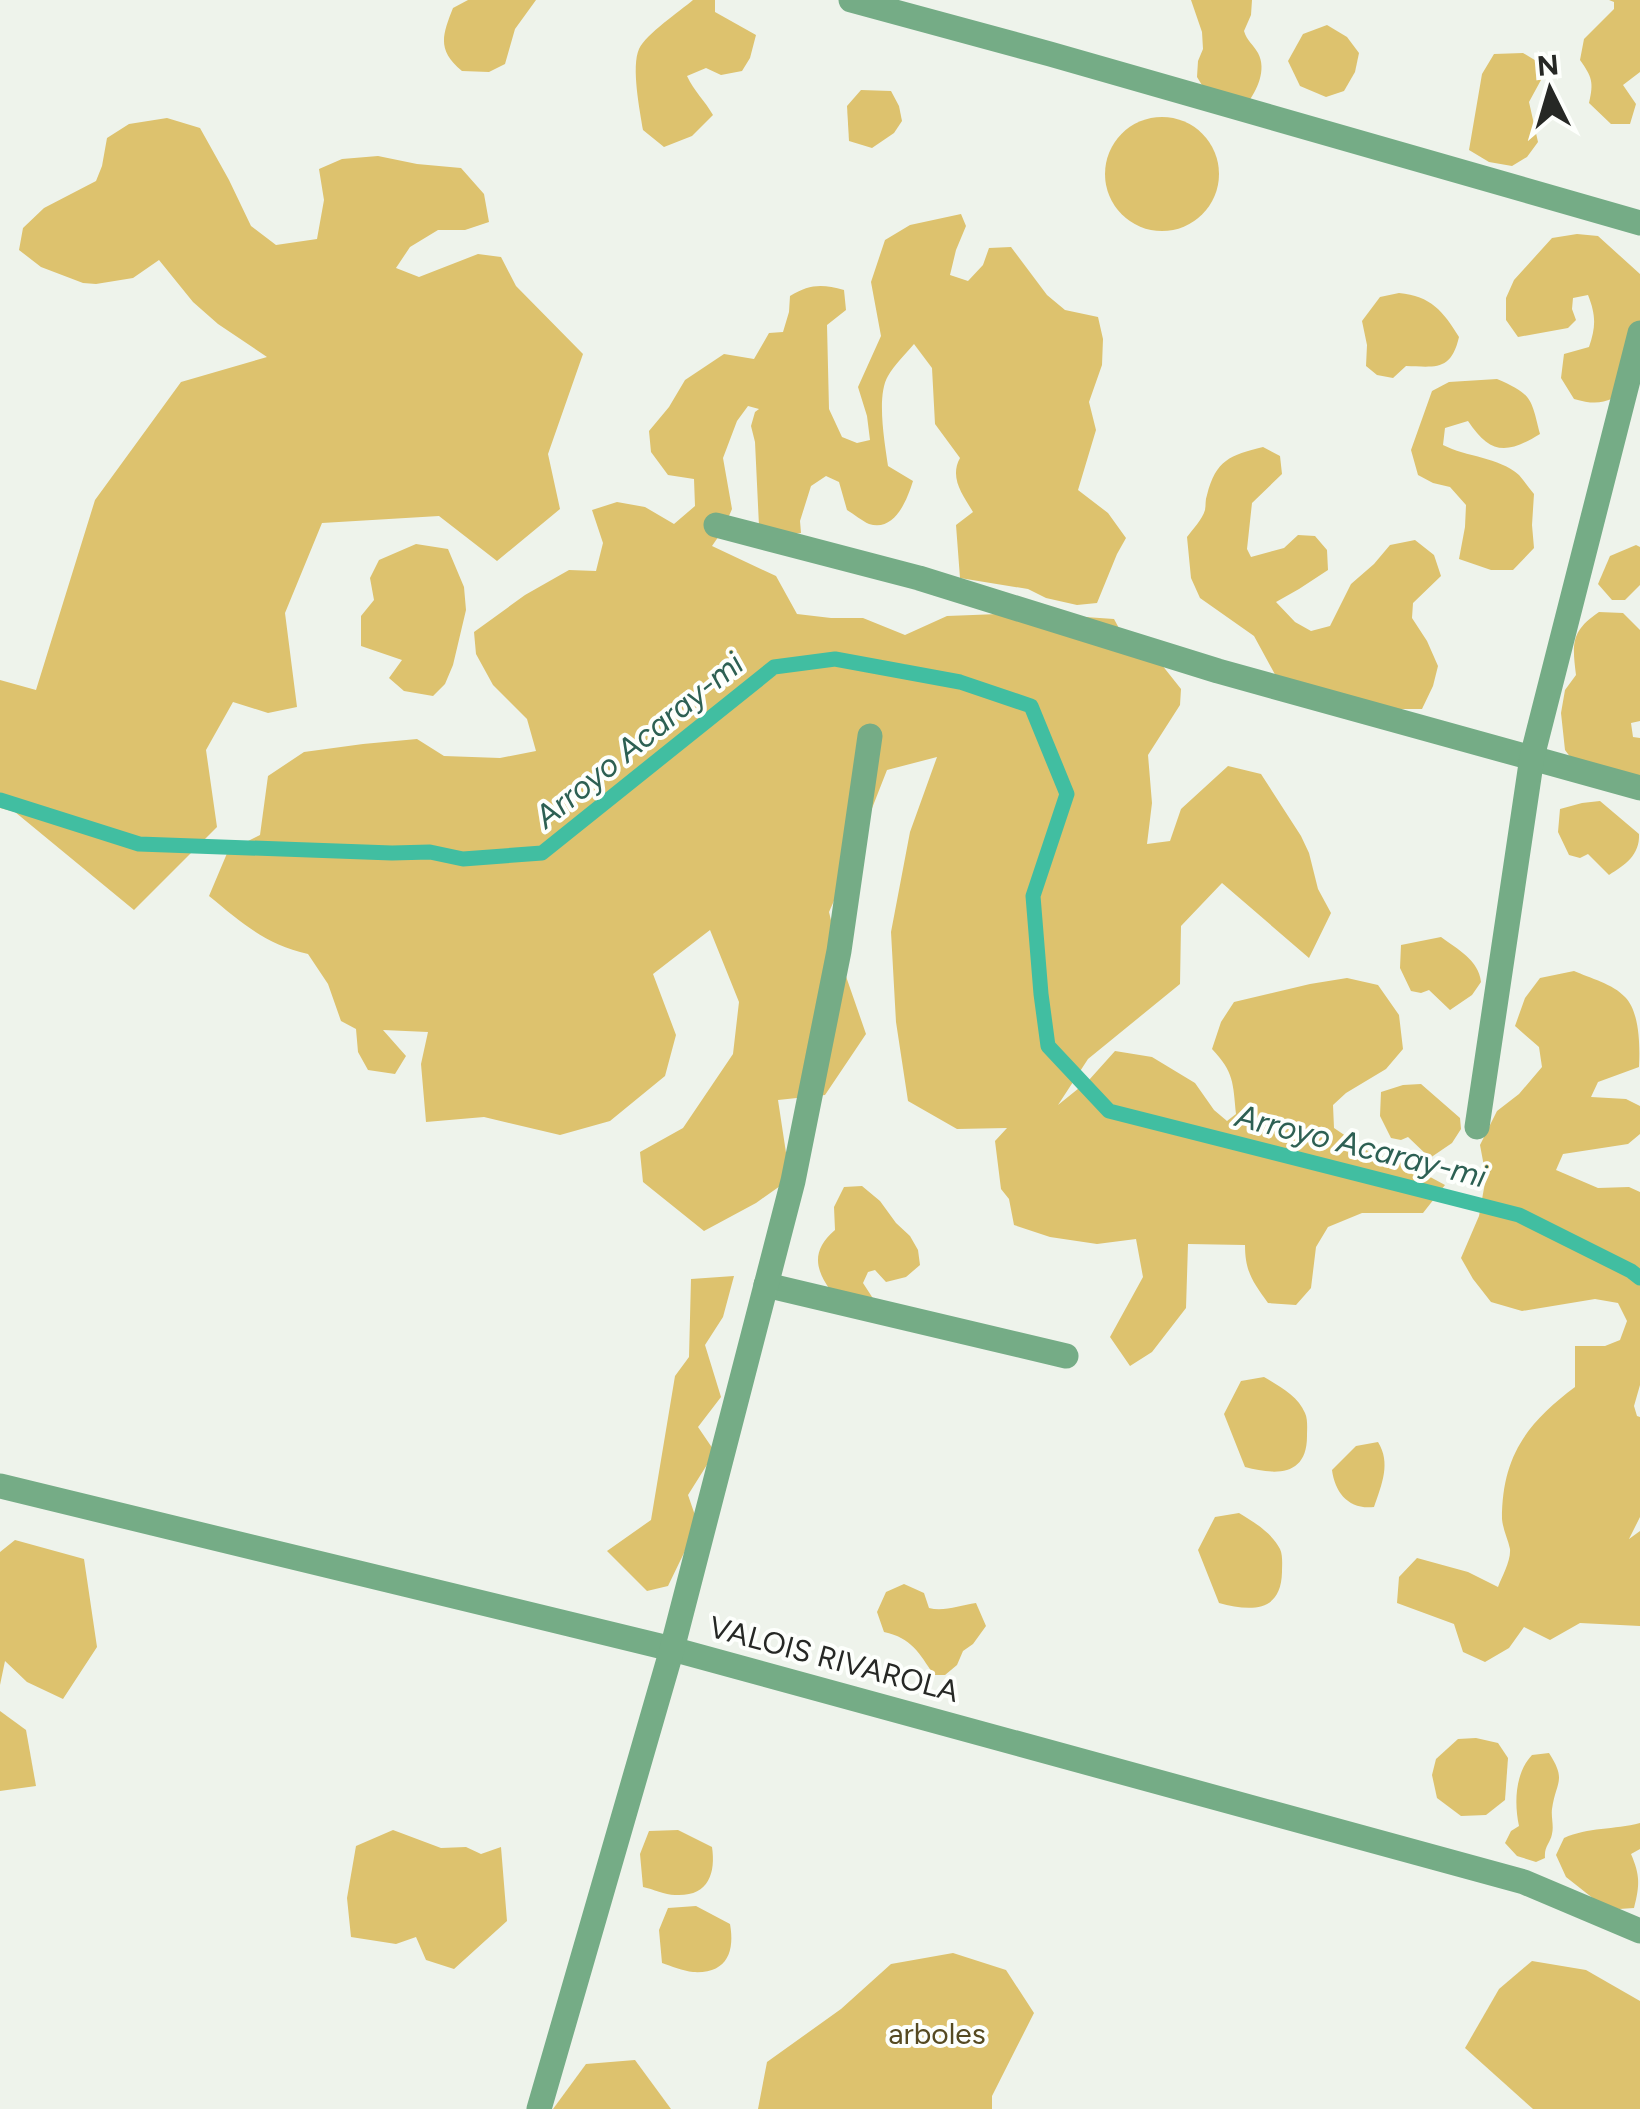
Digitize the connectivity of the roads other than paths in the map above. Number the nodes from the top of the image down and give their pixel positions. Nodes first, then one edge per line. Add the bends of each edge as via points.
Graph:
1 (851, 0) edge
2 (1640, 223) edge
3 (1640, 333) edge
4 (716, 525) dead end
5 (870, 736) dead end
6 (1532, 757) junction
7 (1640, 788) edge
8 (1477, 1127) dead end
9 (766, 1286) junction
10 (1066, 1356) dead end
11 (0, 1486) edge
12 (672, 1648) junction
13 (1640, 1931) edge
14 (539, 2109) edge

1 - 2 street
3 - 6 street
4 - 6 street
5 - 9 street via 840,951
6 - 7 street
6 - 8 street
9 - 10 street
9 - 12 street
11 - 12 street, VALOIS RIVAROLA
12 - 13 street, VALOIS RIVAROLA via 1524,1882
12 - 14 street

